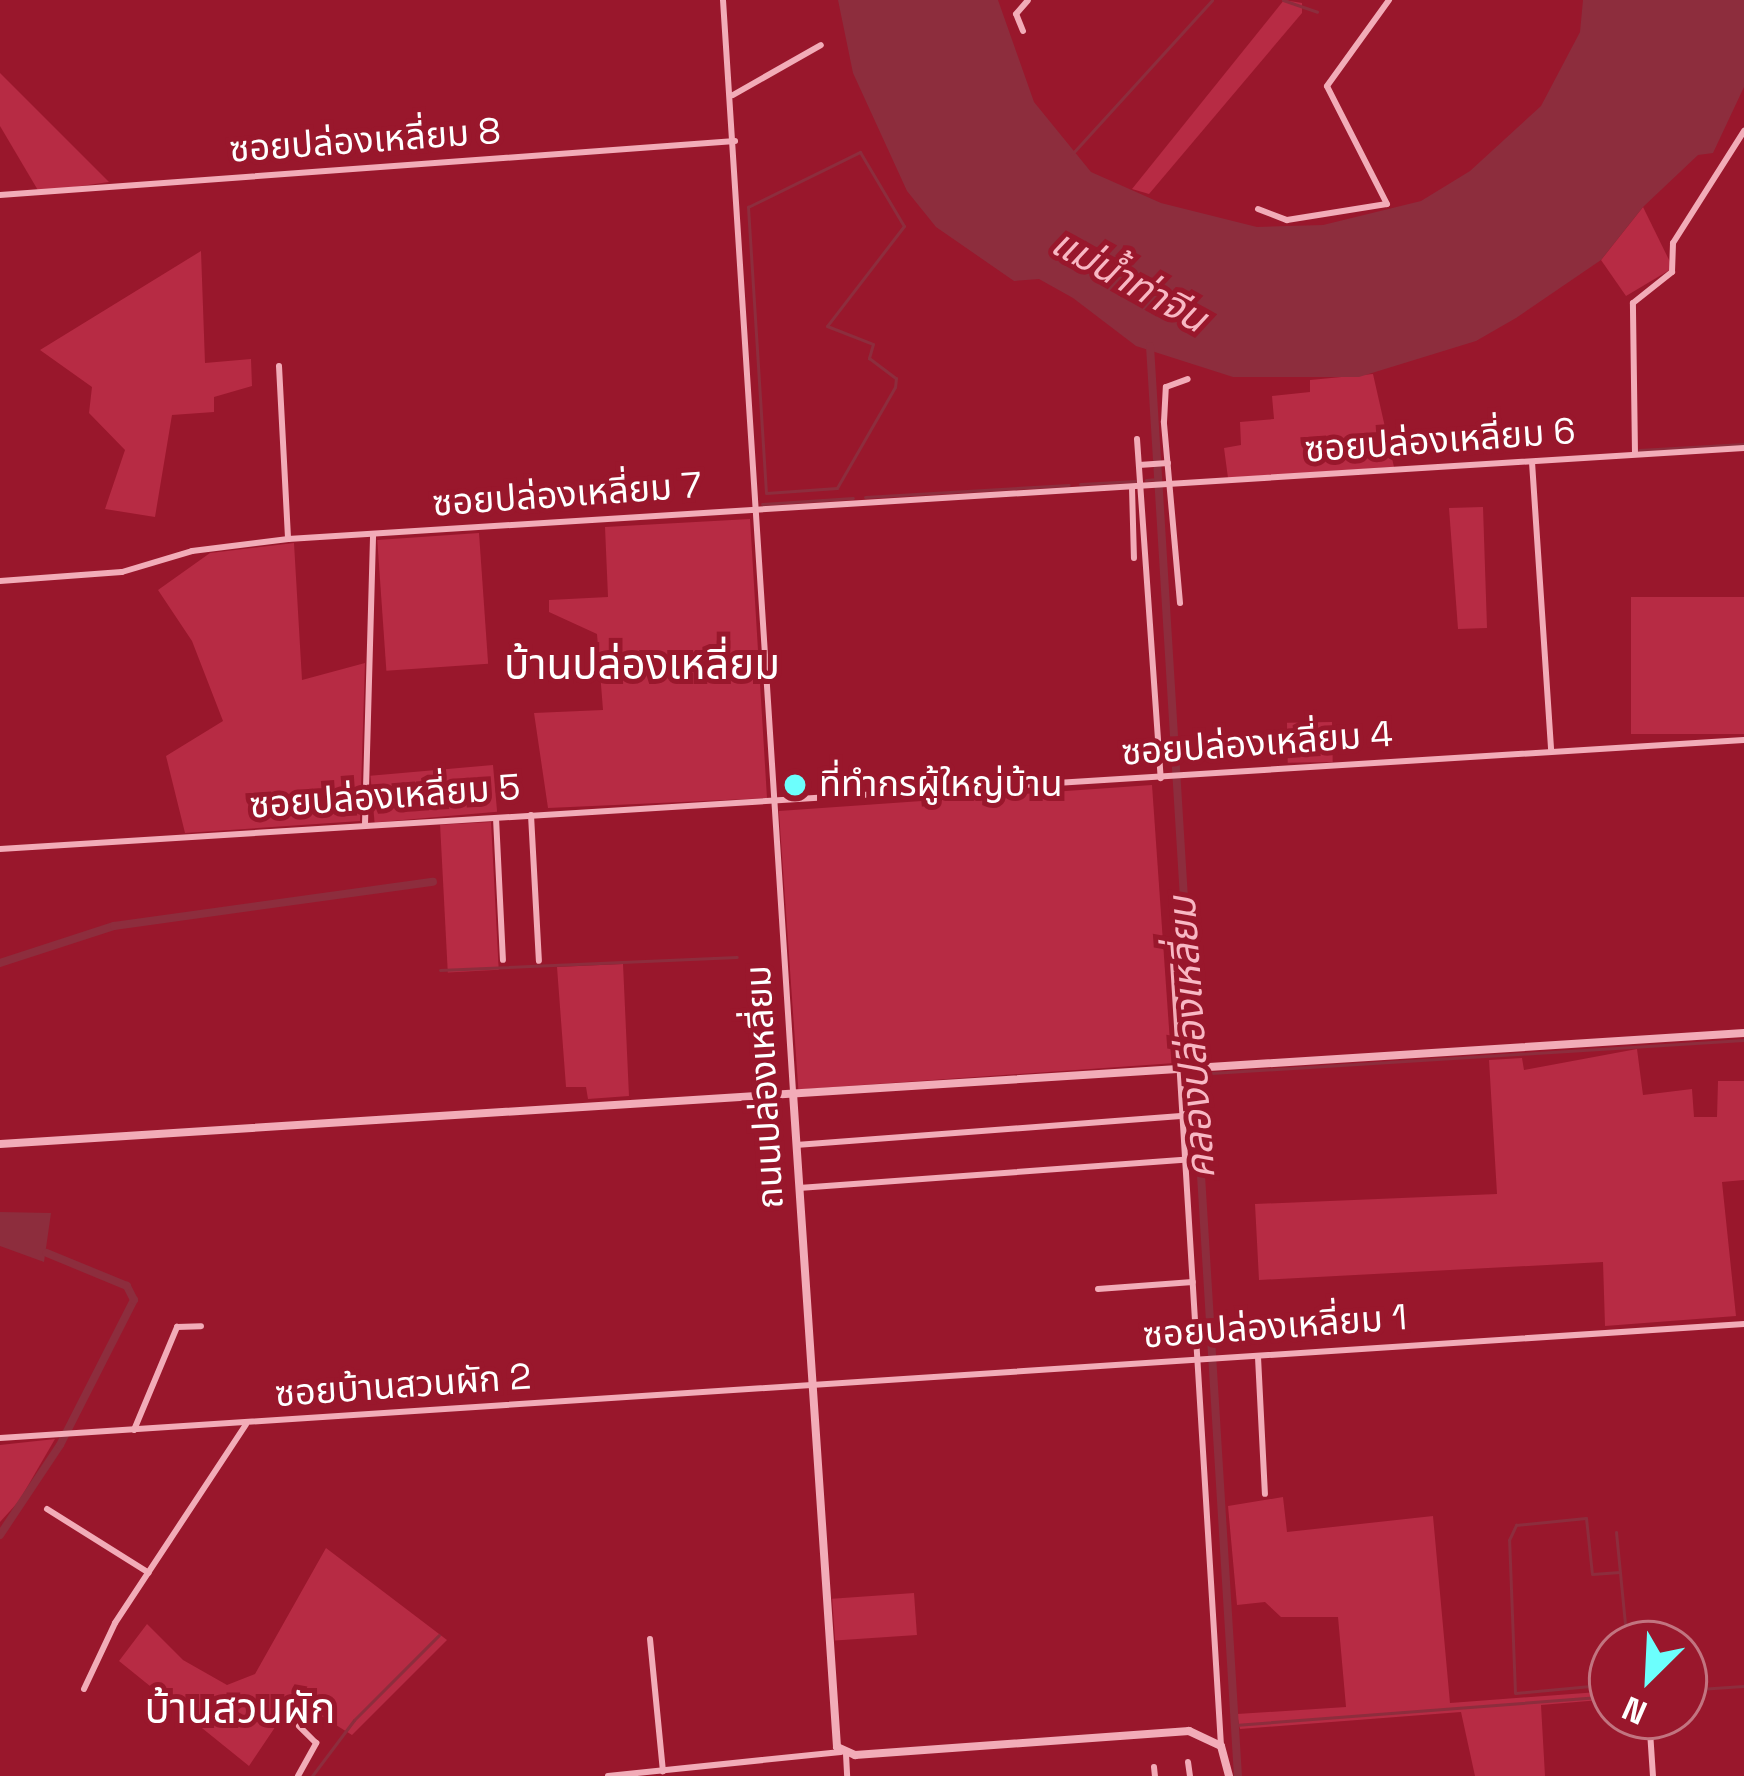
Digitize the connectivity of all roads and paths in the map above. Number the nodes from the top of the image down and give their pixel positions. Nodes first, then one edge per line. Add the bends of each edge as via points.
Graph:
1 (723, 0) edge
2 (1028, 0) edge
3 (1389, 0) edge
4 (1023, 31) dead end
5 (820, 45) dead end
6 (733, 94) junction
7 (1744, 131) edge
8 (735, 141) junction
9 (0, 195) edge
10 (1258, 209) dead end
11 (279, 365) dead end
12 (1188, 379) dead end
13 (1137, 439) dead end
14 (1744, 448) edge
15 (1635, 454) junction
16 (1532, 462) junction
17 (1165, 463) junction
18 (1143, 465) junction
19 (1168, 486) junction
20 (1140, 487) junction
21 (757, 510) junction
22 (373, 535) junction
23 (288, 539) junction
24 (1133, 558) dead end
25 (0, 581) edge
26 (1180, 603) dead end
27 (1744, 740) edge
28 (1551, 750) junction
29 (1161, 778) junction
30 (773, 803) junction
31 (531, 815) junction
32 (496, 818) junction
33 (365, 824) junction
34 (0, 849) edge
35 (503, 960) dead end
36 (539, 961) dead end
37 (1173, 961) dead end
38 (1744, 1033) edge
39 (1177, 1067) junction
40 (793, 1093) junction
41 (1181, 1116) junction
42 (0, 1144) edge
43 (796, 1144) junction
44 (1184, 1160) junction
45 (798, 1188) junction
46 (1193, 1282) junction
47 (1098, 1289) dead end
48 (1744, 1324) edge
49 (201, 1327) dead end
50 (1258, 1357) junction
51 (1197, 1360) junction
52 (810, 1384) junction
53 (246, 1424) junction
54 (134, 1431) junction
55 (0, 1438) edge
56 (1264, 1494) dead end
57 (46, 1509) dead end
58 (149, 1573) junction
59 (650, 1639) dead end
60 (84, 1689) dead end
61 (298, 1726) dead end
62 (1651, 1740) edge
63 (1221, 1746) junction
64 (843, 1753) junction
65 (1188, 1762) dead end
66 (662, 1771) junction
67 (298, 1776) edge
68 (608, 1776) edge
69 (847, 1776) edge
70 (1190, 1776) edge
71 (1228, 1776) edge
72 (1653, 1776) edge

1 - 6 street, ถนนปล่องเหลี่ยม
2 - 4 street via 1016,14
3 - 10 street via 1327,86 1387,204 1287,220
5 - 6 street
6 - 8 street, ถนนปล่องเหลี่ยม
7 - 15 street via 1673,244 1672,272 1633,303
8 - 9 street, ซอยปล่องเหลี่ยม 8
8 - 21 street, ถนนปล่องเหลี่ยม
11 - 23 street
12 - 17 street via 1166,389
13 - 18 street
14 - 15 street, ซอยปล่องเหลี่ยม 6
15 - 16 street, ซอยปล่องเหลี่ยม 6
16 - 19 street, ซอยปล่องเหลี่ยม 6
16 - 28 street
17 - 18 street
17 - 19 street
18 - 20 street
19 - 20 street, ซอยปล่องเหลี่ยม 6
19 - 26 street
20 - 21 street, ซอยปล่องเหลี่ยม 7
20 - 24 street
20 - 29 street
21 - 22 street, ซอยปล่องเหลี่ยม 7
21 - 30 street, ถนนปล่องเหลี่ยม
22 - 23 street, ซอยปล่องเหลี่ยม 7
22 - 33 street
23 - 25 street, ซอยปล่องเหลี่ยม 7 via 192,551 122,572
27 - 28 street, ซอยปล่องเหลี่ยม 4
28 - 29 street, ซอยปล่องเหลี่ยม 4
29 - 30 street, ซอยปล่องเหลี่ยม 4
30 - 31 street, ซอยปล่องเหลี่ยม 5
30 - 40 street, ถนนปล่องเหลี่ยม
31 - 32 street, ซอยปล่องเหลี่ยม 5
31 - 36 street
32 - 33 street, ซอยปล่องเหลี่ยม 5
32 - 35 street
33 - 34 street, ซอยปล่องเหลี่ยม 5
37 - 39 street
38 - 39 street
39 - 40 street
39 - 41 street
40 - 42 street
40 - 43 street, ถนนปล่องเหลี่ยม
41 - 43 street
41 - 44 street
43 - 45 street, ถนนปล่องเหลี่ยม
44 - 45 street
44 - 46 street
45 - 52 street, ถนนปล่องเหลี่ยม
46 - 47 street
46 - 51 street
48 - 50 street, ซอยปล่องเหลี่ยม 1
49 - 54 street via 177,1327
50 - 51 street, ซอยปล่องเหลี่ยม 1
50 - 56 street
51 - 52 street, ซอยปล่องเหลี่ยม 1
51 - 63 street
52 - 53 street, ซอยบ้านสวนผัก 2
52 - 64 street, ถนนปล่องเหลี่ยม
53 - 54 street, ซอยบ้านสวนผัก 2
53 - 58 street
54 - 55 street, ซอยบ้านสวนผัก 2
57 - 58 street
58 - 60 street
59 - 66 street
61 - 67 street via 316,1743
62 - 72 street
63 - 64 street via 1190,1731
63 - 71 street
64 - 66 street
64 - 69 street
65 - 70 street
66 - 68 street

